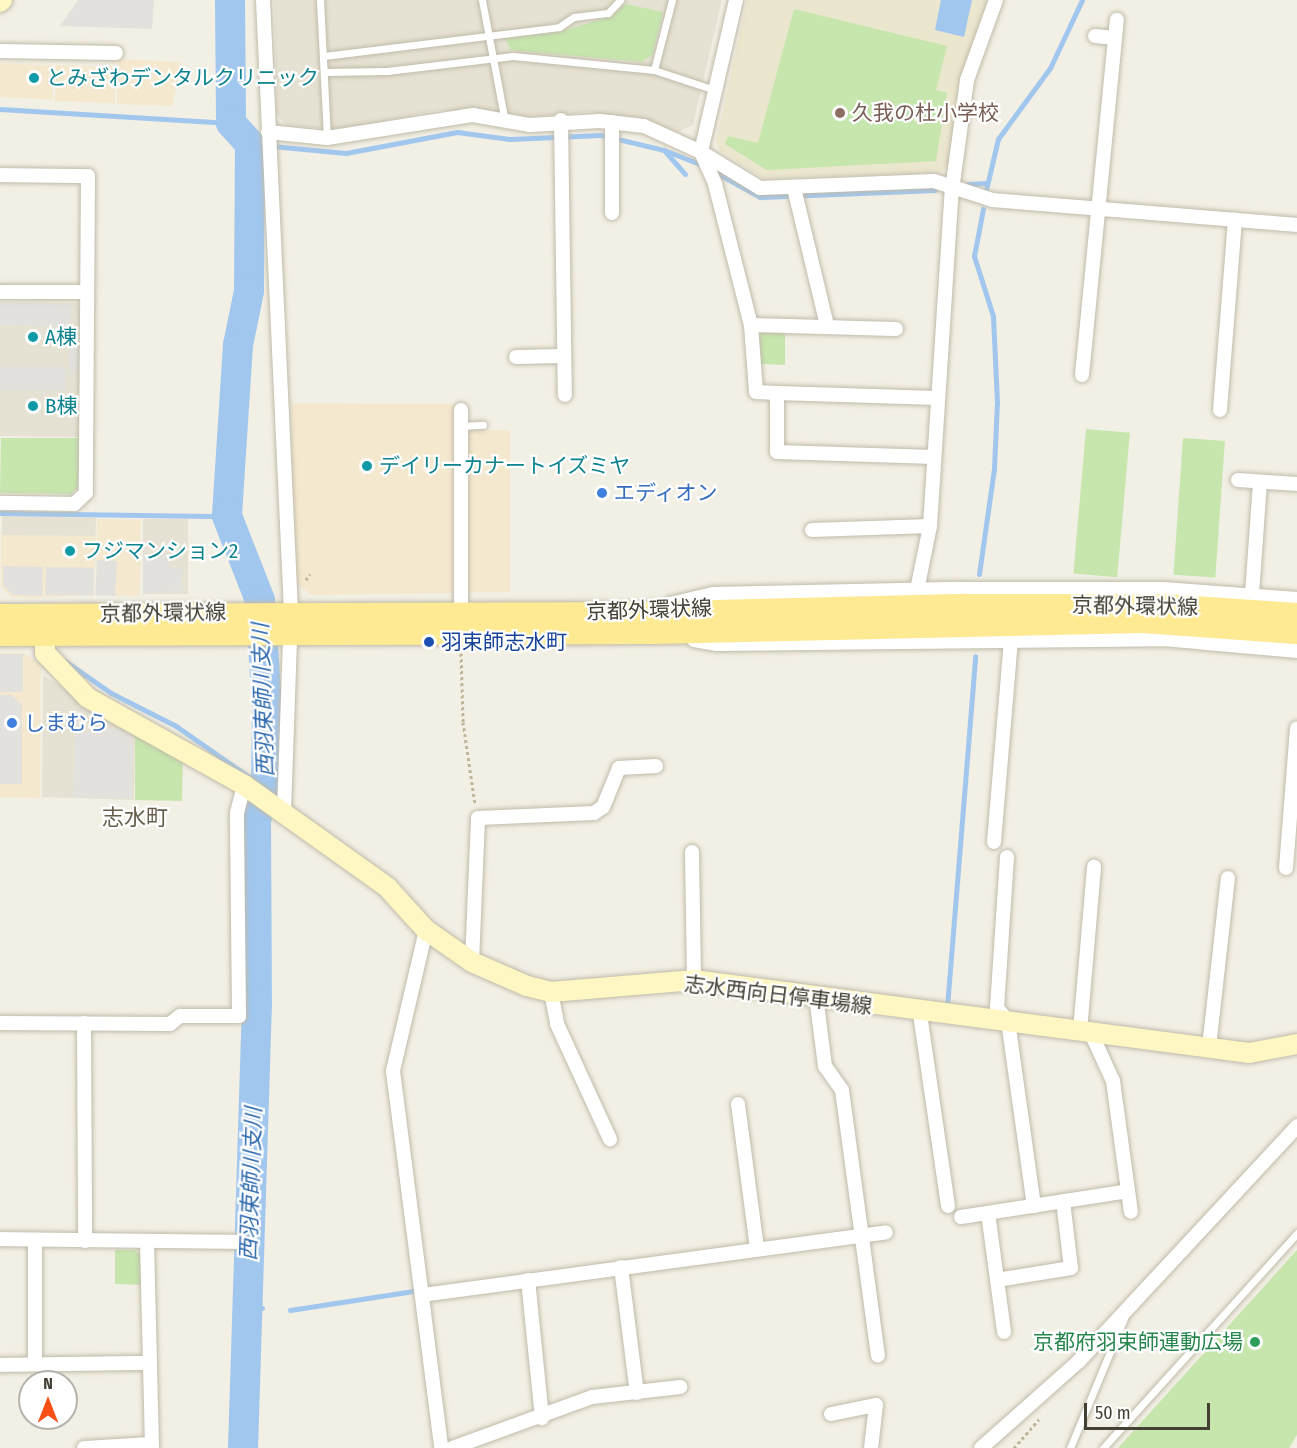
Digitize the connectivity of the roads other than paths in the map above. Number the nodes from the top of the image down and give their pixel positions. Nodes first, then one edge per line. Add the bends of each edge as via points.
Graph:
1 (262, 0) edge
2 (320, 0) edge
3 (482, 0) edge
4 (620, 0) edge
5 (672, 0) edge
6 (736, 0) edge
7 (996, 0) edge
8 (1117, 20) dead end
9 (491, 36) junction
10 (1095, 36) dead end
11 (1115, 38) junction
12 (0, 51) edge
13 (116, 53) dead end
14 (324, 56) junction
15 (495, 59) junction
16 (654, 70) junction
17 (325, 72) junction
18 (715, 90) junction
19 (505, 122) junction
20 (562, 130) junction
21 (612, 132) junction
22 (268, 134) junction
23 (327, 138) junction
24 (704, 157) junction
25 (0, 175) edge
26 (952, 190) junction
27 (795, 193) junction
28 (1096, 208) junction
29 (612, 213) dead end
30 (1235, 220) junction
31 (1297, 225) edge
32 (0, 292) edge
33 (87, 292) junction
34 (751, 325) junction
35 (827, 325) junction
36 (896, 329) dead end
37 (564, 356) junction
38 (516, 357) dead end
39 (1082, 375) dead end
40 (777, 393) junction
41 (565, 395) dead end
42 (937, 398) junction
43 (461, 410) dead end
44 (1220, 410) dead end
45 (483, 425) dead end
46 (461, 426) junction
47 (934, 457) junction
48 (1238, 480) dead end
49 (1260, 482) junction
50 (1297, 484) edge
51 (0, 503) edge
52 (930, 526) junction
53 (812, 530) dead end
54 (917, 590) junction
55 (1252, 594) junction
56 (1297, 599) edge
57 (633, 613) junction
58 (967, 614) junction
59 (1297, 614) edge
60 (0, 615) edge
61 (461, 620) junction
62 (282, 622) junction
63 (45, 624) junction
64 (656, 633) junction
65 (1297, 633) edge
66 (0, 635) edge
67 (1011, 641) junction
68 (1297, 651) edge
69 (1297, 728) edge
70 (656, 766) dead end
71 (264, 799) junction
72 (994, 842) dead end
73 (692, 852) dead end
74 (1007, 857) dead end
75 (1094, 867) dead end
76 (1286, 868) dead end
77 (1228, 878) dead end
78 (426, 930) junction
79 (472, 962) junction
80 (694, 981) junction
81 (551, 992) junction
82 (816, 996) junction
83 (920, 1014) junction
84 (1008, 1021) junction
85 (0, 1023) edge
86 (84, 1023) junction
87 (1086, 1032) junction
88 (1297, 1044) edge
89 (1209, 1047) junction
90 (738, 1104) dead end
91 (1297, 1126) edge
92 (610, 1139) dead end
93 (1128, 1191) junction
94 (1063, 1201) junction
95 (948, 1206) dead end
96 (1034, 1206) junction
97 (1131, 1212) dead end
98 (987, 1213) junction
99 (961, 1217) dead end
100 (886, 1232) dead end
101 (1297, 1233) edge
102 (861, 1235) junction
103 (0, 1239) edge
104 (34, 1240) junction
105 (85, 1241) junction
106 (147, 1242) junction
107 (240, 1242) dead end
108 (757, 1249) junction
109 (621, 1268) junction
110 (528, 1280) junction
111 (997, 1280) junction
112 (423, 1294) junction
113 (1127, 1311) junction
114 (1004, 1332) dead end
115 (878, 1356) dead end
116 (148, 1363) junction
117 (34, 1364) junction
118 (0, 1365) edge
119 (680, 1388) dead end
120 (637, 1393) junction
121 (831, 1414) dead end
122 (542, 1418) junction
123 (151, 1446) edge
124 (84, 1448) edge
125 (441, 1448) edge
126 (452, 1448) edge
127 (871, 1448) edge
128 (981, 1448) edge
129 (1070, 1448) edge
130 (1103, 1448) edge

1 - 22 street
2 - 14 lane
3 - 9 lane
4 - 9 lane via 608,13 574,17 559,27
5 - 16 lane
6 - 18 street
7 - 26 street via 967,80
8 - 11 street
9 - 14 lane
9 - 15 lane
10 - 11 street
11 - 28 street via 1101,195
12 - 13 street
14 - 17 lane
15 - 16 lane
15 - 17 lane via 387,71
15 - 19 lane
16 - 18 lane
17 - 23 lane
18 - 24 street
19 - 20 street
19 - 23 street via 473,115
20 - 21 street
20 - 37 street
21 - 24 street via 644,126
21 - 29 street
22 - 23 street
22 - 62 street
24 - 27 street via 760,188
24 - 34 street
25 - 33 street via 88,176
26 - 27 street via 934,181
26 - 28 street via 993,200
26 - 42 street
27 - 35 street
28 - 30 street
28 - 39 street
30 - 31 street
30 - 44 street
32 - 33 street
33 - 51 street via 86,493 74,504
34 - 35 street
34 - 40 street via 756,392
35 - 36 street
37 - 38 street
37 - 41 street
40 - 42 street
40 - 47 street via 777,452
42 - 47 street
43 - 46 street
45 - 46 lane
46 - 61 street
47 - 52 street
48 - 49 street
49 - 50 street
49 - 55 street
52 - 53 street
52 - 54 street
54 - 55 street via 1164,589
54 - 57 street via 713,594
55 - 56 street
57 - 58 main road, 京都外環状線
57 - 61 main road, 京都外環状線
58 - 59 main road, 京都外環状線 via 1165,605
58 - 64 main road, 京都外環状線
58 - 65 main road, 京都外環状線
60 - 63 main road, 京都外環状線
61 - 62 main road, 京都外環状線
61 - 64 main road, 京都外環状線
62 - 63 main road, 京都外環状線
62 - 71 street
63 - 66 main road, 京都外環状線
63 - 71 main road, 志水西向日停車場線 via 45,653 88,698
64 - 67 street via 717,644
67 - 68 street via 1164,639
67 - 72 street
69 - 76 street
70 - 79 street via 619,768 603,807 594,813 477,818
71 - 78 main road, 志水西向日停車場線 via 387,887
71 - 86 street via 237,813 239,1016 180,1016 170,1024
73 - 80 street
74 - 84 street via 997,1008
75 - 87 street
77 - 89 street
78 - 79 main road, 志水西向日停車場線
78 - 112 street via 393,1071 418,1287
79 - 81 main road, 志水西向日停車場線
80 - 81 main road, 志水西向日停車場線
80 - 82 main road, 志水西向日停車場線
81 - 92 street via 556,1024
82 - 83 main road, 志水西向日停車場線
82 - 102 street via 825,1066 842,1090
83 - 84 main road, 志水西向日停車場線
83 - 95 street
84 - 87 main road, 志水西向日停車場線
84 - 96 street
85 - 86 street
86 - 105 street
87 - 89 main road, 志水西向日停車場線
87 - 93 street via 1113,1082
88 - 89 main road, 志水西向日停車場線 via 1271,1053
90 - 108 street
91 - 113 street
93 - 94 street
93 - 97 street
94 - 96 street
94 - 111 street via 1071,1268
96 - 98 street
98 - 99 street
98 - 111 street
100 - 102 street
101 - 130 lane
102 - 108 street
102 - 115 street
103 - 104 street
104 - 105 street
104 - 117 street
105 - 106 street
106 - 107 street
106 - 116 street
108 - 109 street
109 - 110 street
109 - 120 street
110 - 112 street
110 - 122 street
111 - 114 street
112 - 125 street
113 - 128 street via 1079,1361
113 - 129 lane
116 - 117 street
116 - 123 street
117 - 118 street
119 - 120 street
120 - 122 street via 592,1397
121 - 127 street via 876,1405
122 - 126 street
123 - 124 street

